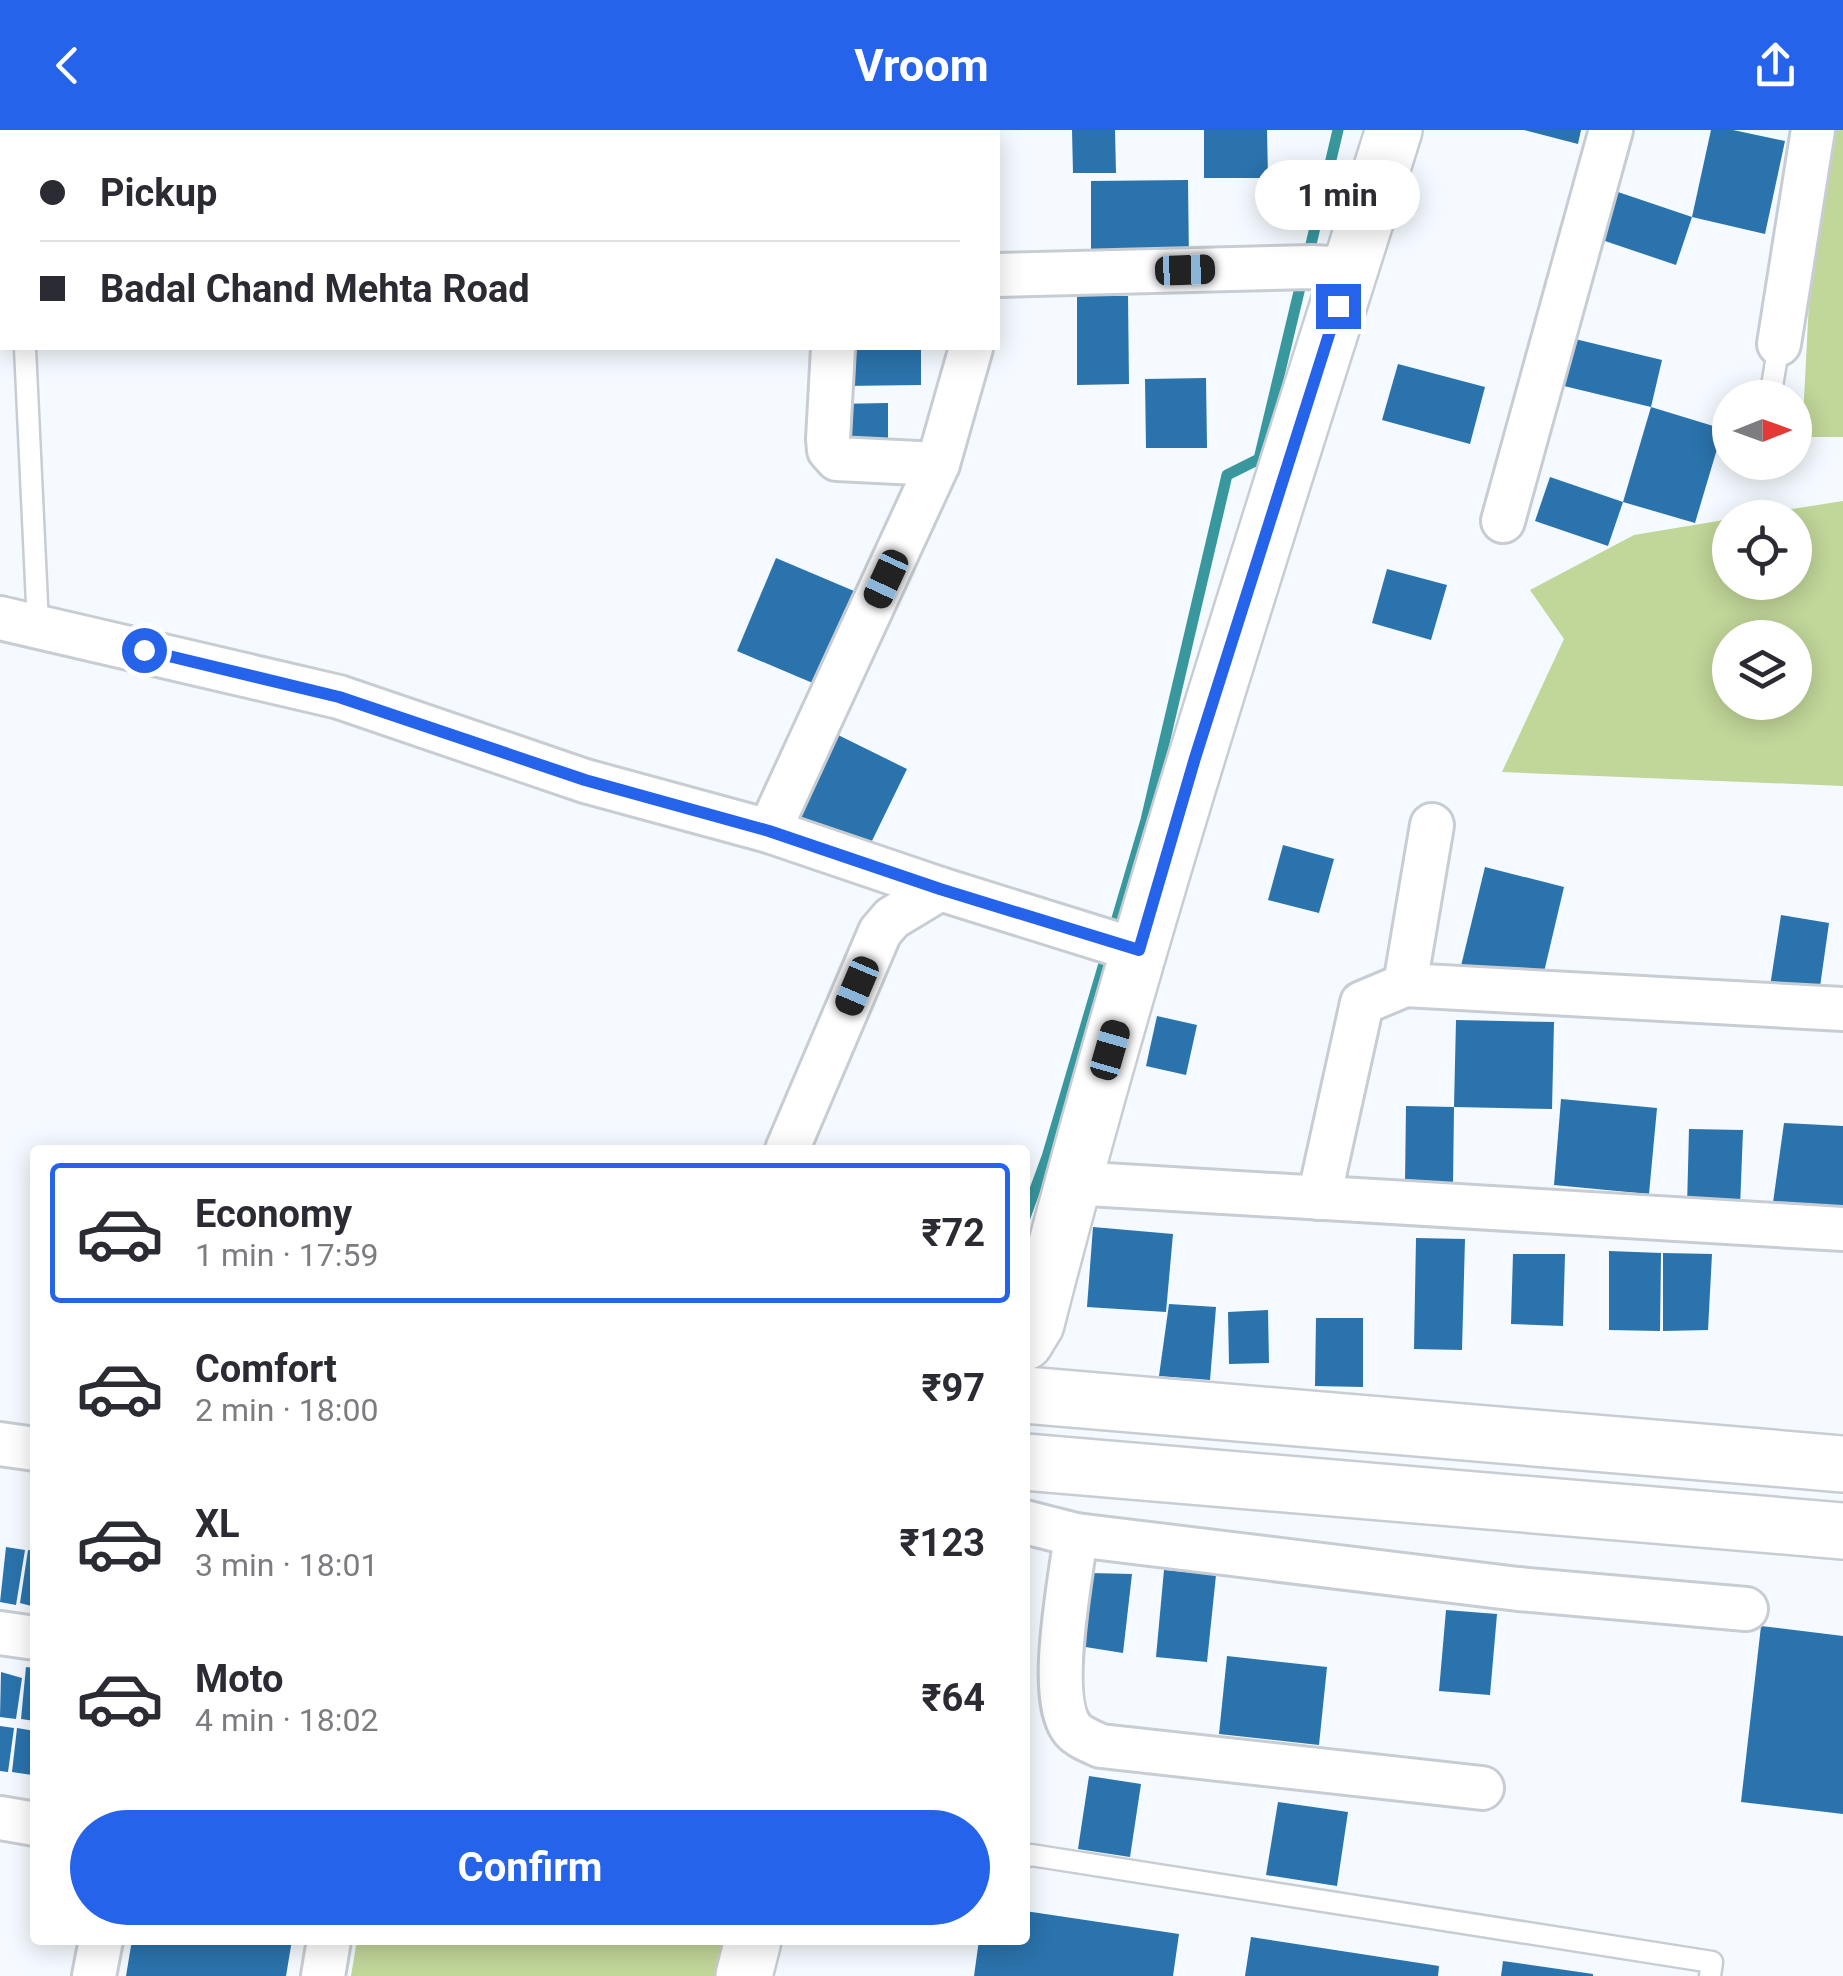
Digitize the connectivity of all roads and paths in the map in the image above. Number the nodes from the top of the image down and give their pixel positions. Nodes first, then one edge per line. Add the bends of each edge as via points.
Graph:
1 (1394, 130) edge
2 (1611, 130) edge
3 (1813, 130) edge
4 (1317, 267) junction
5 (1000, 275) edge
6 (1779, 344) joint
7 (25, 350) edge
8 (833, 350) edge
9 (971, 350) edge
10 (1773, 380) edge
11 (938, 464) junction
12 (1503, 521) dead end
13 (19, 622) edge
14 (1432, 825) dead end
15 (769, 831) junction
16 (940, 889) junction
17 (1115, 943) junction
18 (1404, 985) junction
19 (1843, 1009) edge
20 (789, 1145) edge
21 (1072, 1183) junction
22 (1319, 1198) junction
23 (1843, 1229) edge
24 (1030, 1334) edge
25 (1030, 1395) edge
26 (0, 1444) edge
27 (30, 1448) edge
28 (1030, 1462) edge
29 (1843, 1464) edge
30 (1030, 1523) edge
31 (1843, 1531) edge
32 (1076, 1534) junction
33 (1746, 1609) dead end
34 (0, 1633) edge
35 (30, 1637) edge
36 (1482, 1788) dead end
37 (0, 1818) edge
38 (30, 1823) edge
39 (1030, 1855) edge
40 (100, 1945) edge
41 (328, 1945) edge
42 (752, 1945) edge
43 (94, 1976) edge
44 (322, 1976) edge
45 (744, 1976) edge
46 (1710, 1976) edge

1 - 4 street
2 - 12 street
3 - 6 street
4 - 5 street
4 - 17 street via 1195,758
6 - 10 lane
7 - 13 lane
8 - 11 street via 828,439 837,459
9 - 11 street
11 - 15 street
13 - 15 street via 339,697 585,780
14 - 18 street
15 - 16 street
16 - 17 street
16 - 20 street via 880,932
17 - 21 street
18 - 19 street
18 - 22 street via 1362,1002
21 - 22 street
21 - 24 street
22 - 23 street
25 - 29 street
26 - 27 street
28 - 31 street
30 - 32 street
32 - 33 street via 1518,1589
32 - 36 street via 1059,1688 1074,1732 1101,1746
34 - 35 street
37 - 38 street
39 - 46 lane via 1712,1962
40 - 43 street
41 - 44 street
42 - 45 street

